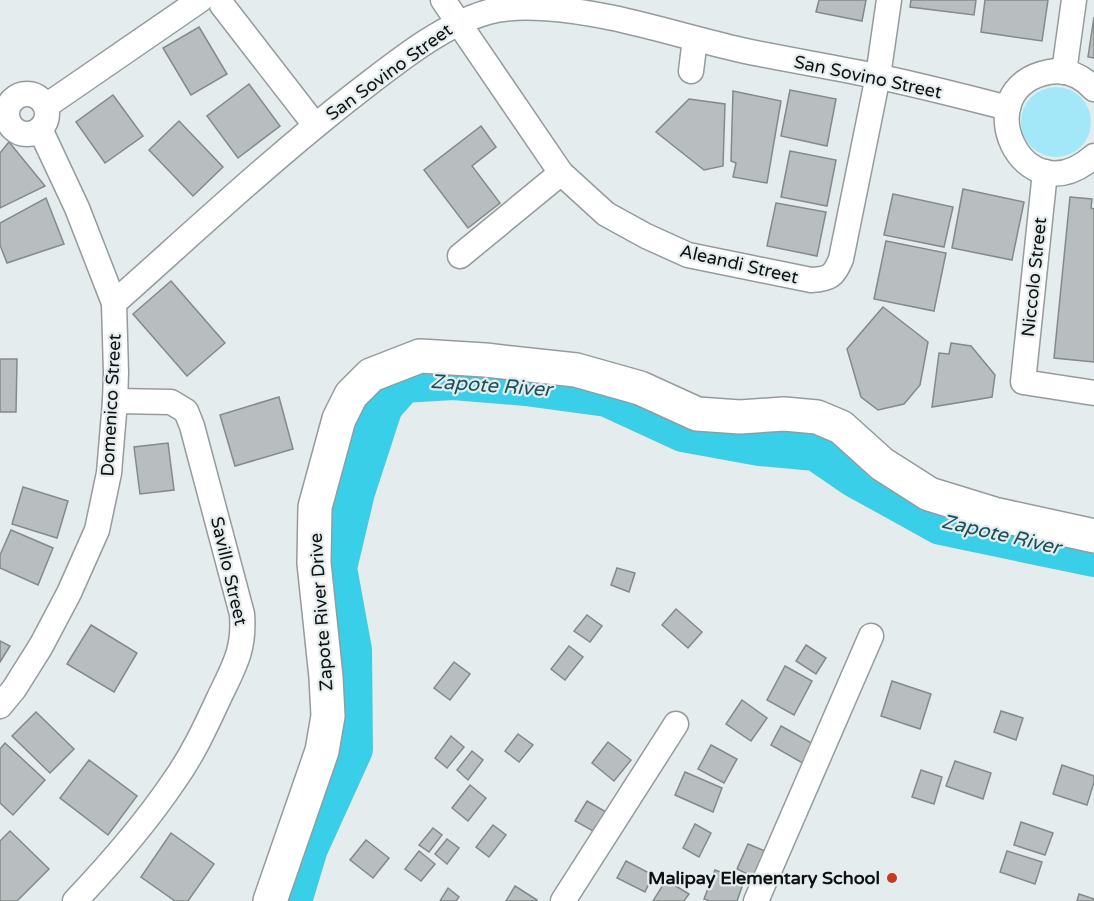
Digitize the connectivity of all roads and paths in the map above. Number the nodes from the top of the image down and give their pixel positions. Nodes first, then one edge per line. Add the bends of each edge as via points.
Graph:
1 (443, 0) edge
2 (889, 0) edge
3 (1074, 0) edge
4 (213, 1) edge
5 (458, 22) junction
6 (695, 39) junction
7 (691, 71) dead end
8 (1064, 72) junction
9 (878, 76) junction
10 (1094, 89) edge
11 (1008, 108) junction
12 (315, 125) junction
13 (1094, 156) edge
14 (1046, 172) junction
15 (561, 173) junction
16 (460, 255) dead end
17 (114, 303) junction
18 (1094, 393) edge
19 (115, 401) junction
20 (1094, 536) edge
21 (871, 636) dead end
22 (0, 706) edge
23 (676, 724) dead end
24 (75, 901) edge
25 (270, 901) edge
26 (563, 901) edge
27 (756, 901) edge

1 - 5 street, Aleandi Street
2 - 9 street, Aleandi Street
3 - 8 street
4 - 12 street
4 - 17 street, Domenico Street via 43,118
5 - 6 street, San Sovino Street via 490,11 523,7 569,10 611,16
5 - 12 street, San Sovino Street
5 - 15 street, Aleandi Street
6 - 7 street
6 - 9 street, San Sovino Street
8 - 10 street
8 - 11 street via 1030,79 1013,96
9 - 11 street, San Sovino Street
9 - 15 street, Aleandi Street via 841,259 835,273 823,280 688,255 606,214
11 - 14 street via 1006,121 1013,148 1022,159
12 - 17 street, San Sovino Street
13 - 14 street via 1072,170
14 - 18 street, Niccolo Street via 1023,382
15 - 16 street
17 - 19 street, Domenico Street
19 - 22 street, Domenico Street via 110,472 97,530 41,646
19 - 24 street, Savillo Street via 171,402 186,411 242,614 244,635 239,655 205,728 175,780 111,863
20 - 25 street, Zapote River Drive via 994,514 929,494 882,464 841,427 817,417 697,414 640,388 576,370 485,360 420,356 370,375 351,394 339,419 315,507 314,563 328,716 322,751
21 - 27 street
23 - 26 street

